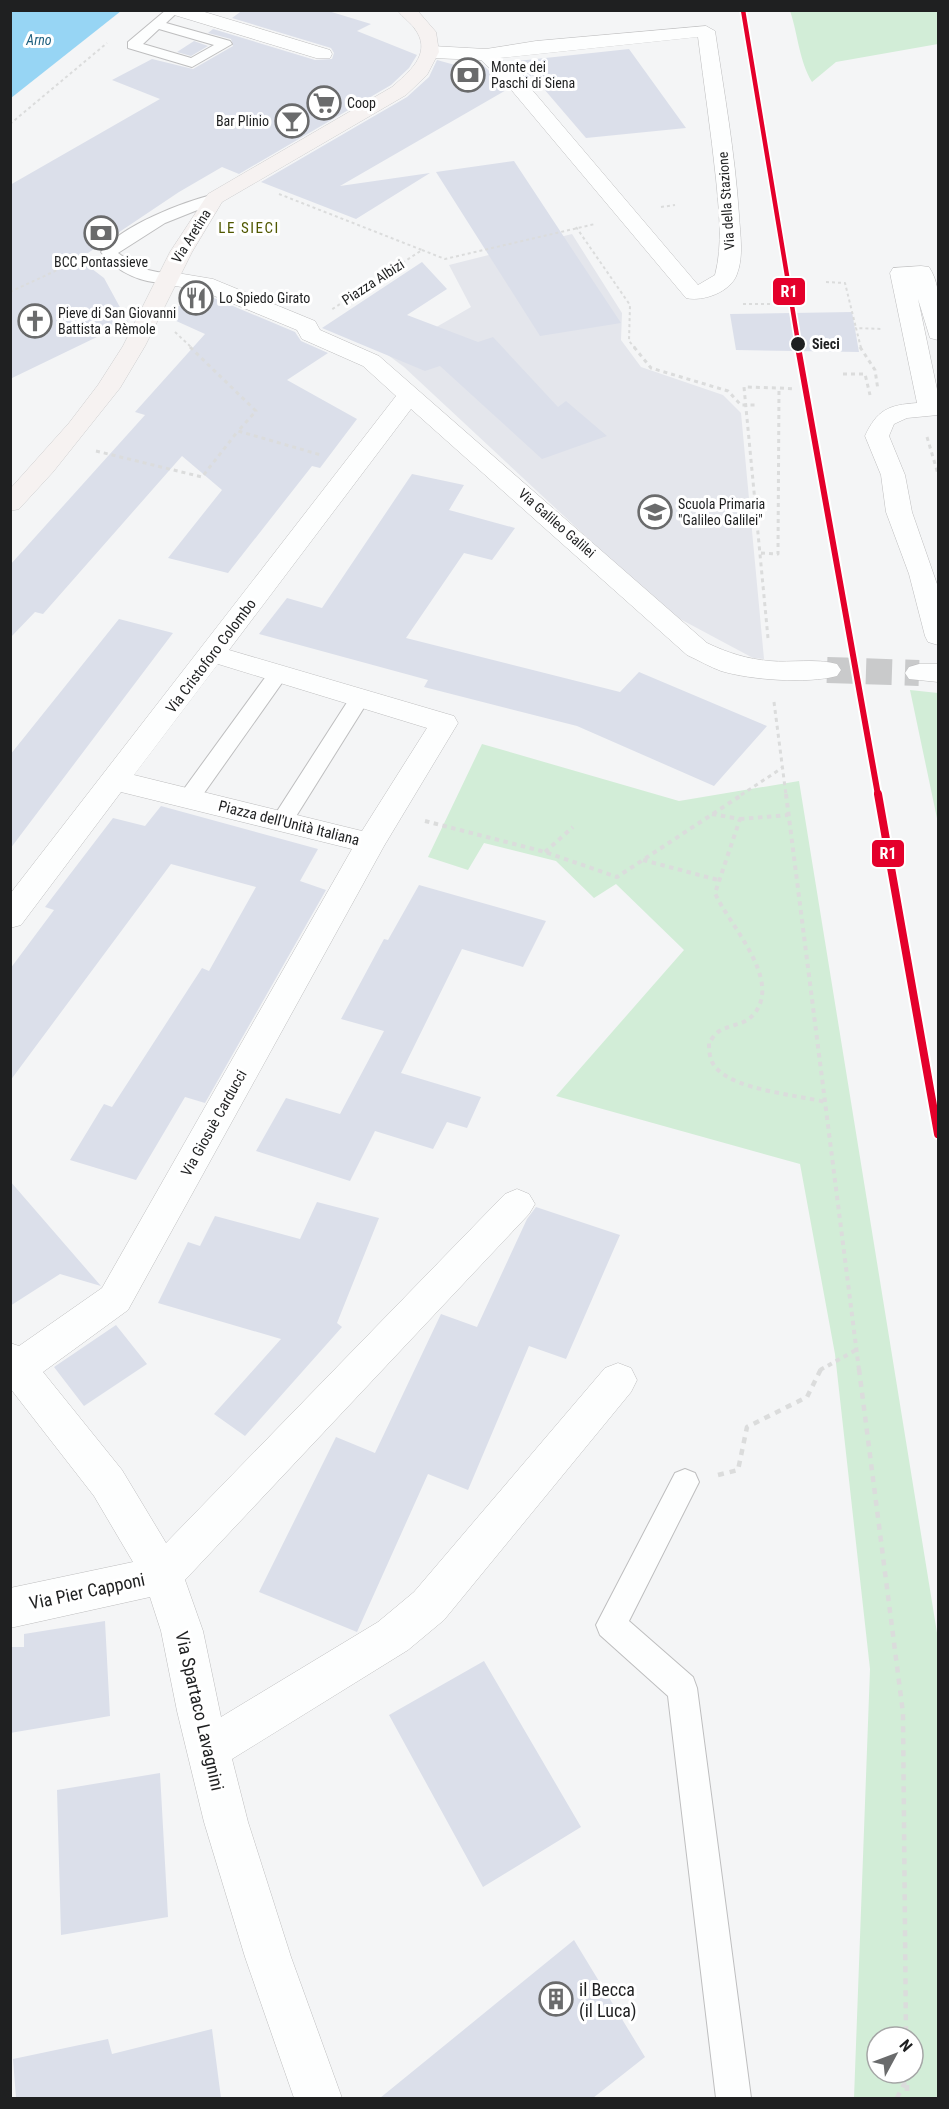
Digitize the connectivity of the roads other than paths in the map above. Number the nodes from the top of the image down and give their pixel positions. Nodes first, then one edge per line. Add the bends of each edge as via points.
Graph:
1 (176, 10) edge
2 (406, 10) edge
3 (158, 25) junction
4 (432, 52) junction
5 (322, 54) dead end
6 (486, 55) junction
7 (215, 198) junction
8 (165, 278) junction
9 (939, 333) edge
10 (410, 394) junction
11 (934, 408) edge
12 (10, 504) edge
13 (939, 636) edge
14 (213, 654) junction
15 (826, 670) tunnel mouth
16 (279, 673) junction
17 (360, 698) junction
18 (117, 780) junction
19 (189, 798) junction
20 (282, 821) junction
21 (370, 843) junction
22 (10, 917) edge
23 (517, 1204) dead end
24 (14, 1363) edge
25 (618, 1380) dead end
26 (685, 1482) road end
27 (163, 1575) junction
28 (10, 1608) edge
29 (208, 1749) junction
30 (318, 2098) edge
31 (734, 2098) edge

1 - 3 lane
1 - 5 street
2 - 4 main road via 420,22
3 - 3 lane via 133,45 192,63 225,45
4 - 6 street, Via della Stazione
4 - 7 main road, Via Aretina via 421,72 399,91
6 - 6 street, Via della Stazione via 515,82 694,293 727,276 731,250 706,31
7 - 8 main road, Via Aretina
7 - 8 lane via 178,211 109,252 119,265 139,275
8 - 10 street, Via Galileo Galilei via 206,284 307,326 310,334 371,362
8 - 12 main road, Via Aretina via 133,347 92,409
9 - 11 street via 921,272 902,273
10 - 14 street, Via Cristoforo Colombo
10 - 15 street, Via Galileo Galilei via 697,649 729,664 771,670
11 - 13 street via 902,411 884,420 877,436 893,475 899,512
14 - 16 street, Piazza dell'Unità Italiana
14 - 18 street, Via Cristoforo Colombo
16 - 17 street, Piazza dell'Unità Italiana
16 - 19 lane
17 - 20 lane
17 - 21 street, Piazza dell'Unità Italiana via 444,723
18 - 19 street, Piazza dell'Unità Italiana
18 - 22 street, Via Cristoforo Colombo
19 - 20 street, Piazza dell'Unità Italiana
20 - 21 street, Piazza dell'Unità Italiana
21 - 24 street, Via Giosuè Carducci via 115,1299
23 - 27 street
24 - 27 street, Via Spartaco Lavagnini via 108,1483
25 - 29 street via 429,1606 393,1636
26 - 31 lane via 611,1625 682,1688
27 - 28 street, Via Pier Capponi
27 - 29 street, Via Spartaco Lavagnini via 182,1631
29 - 30 street, Via Spartaco Lavagnini via 268,1957

